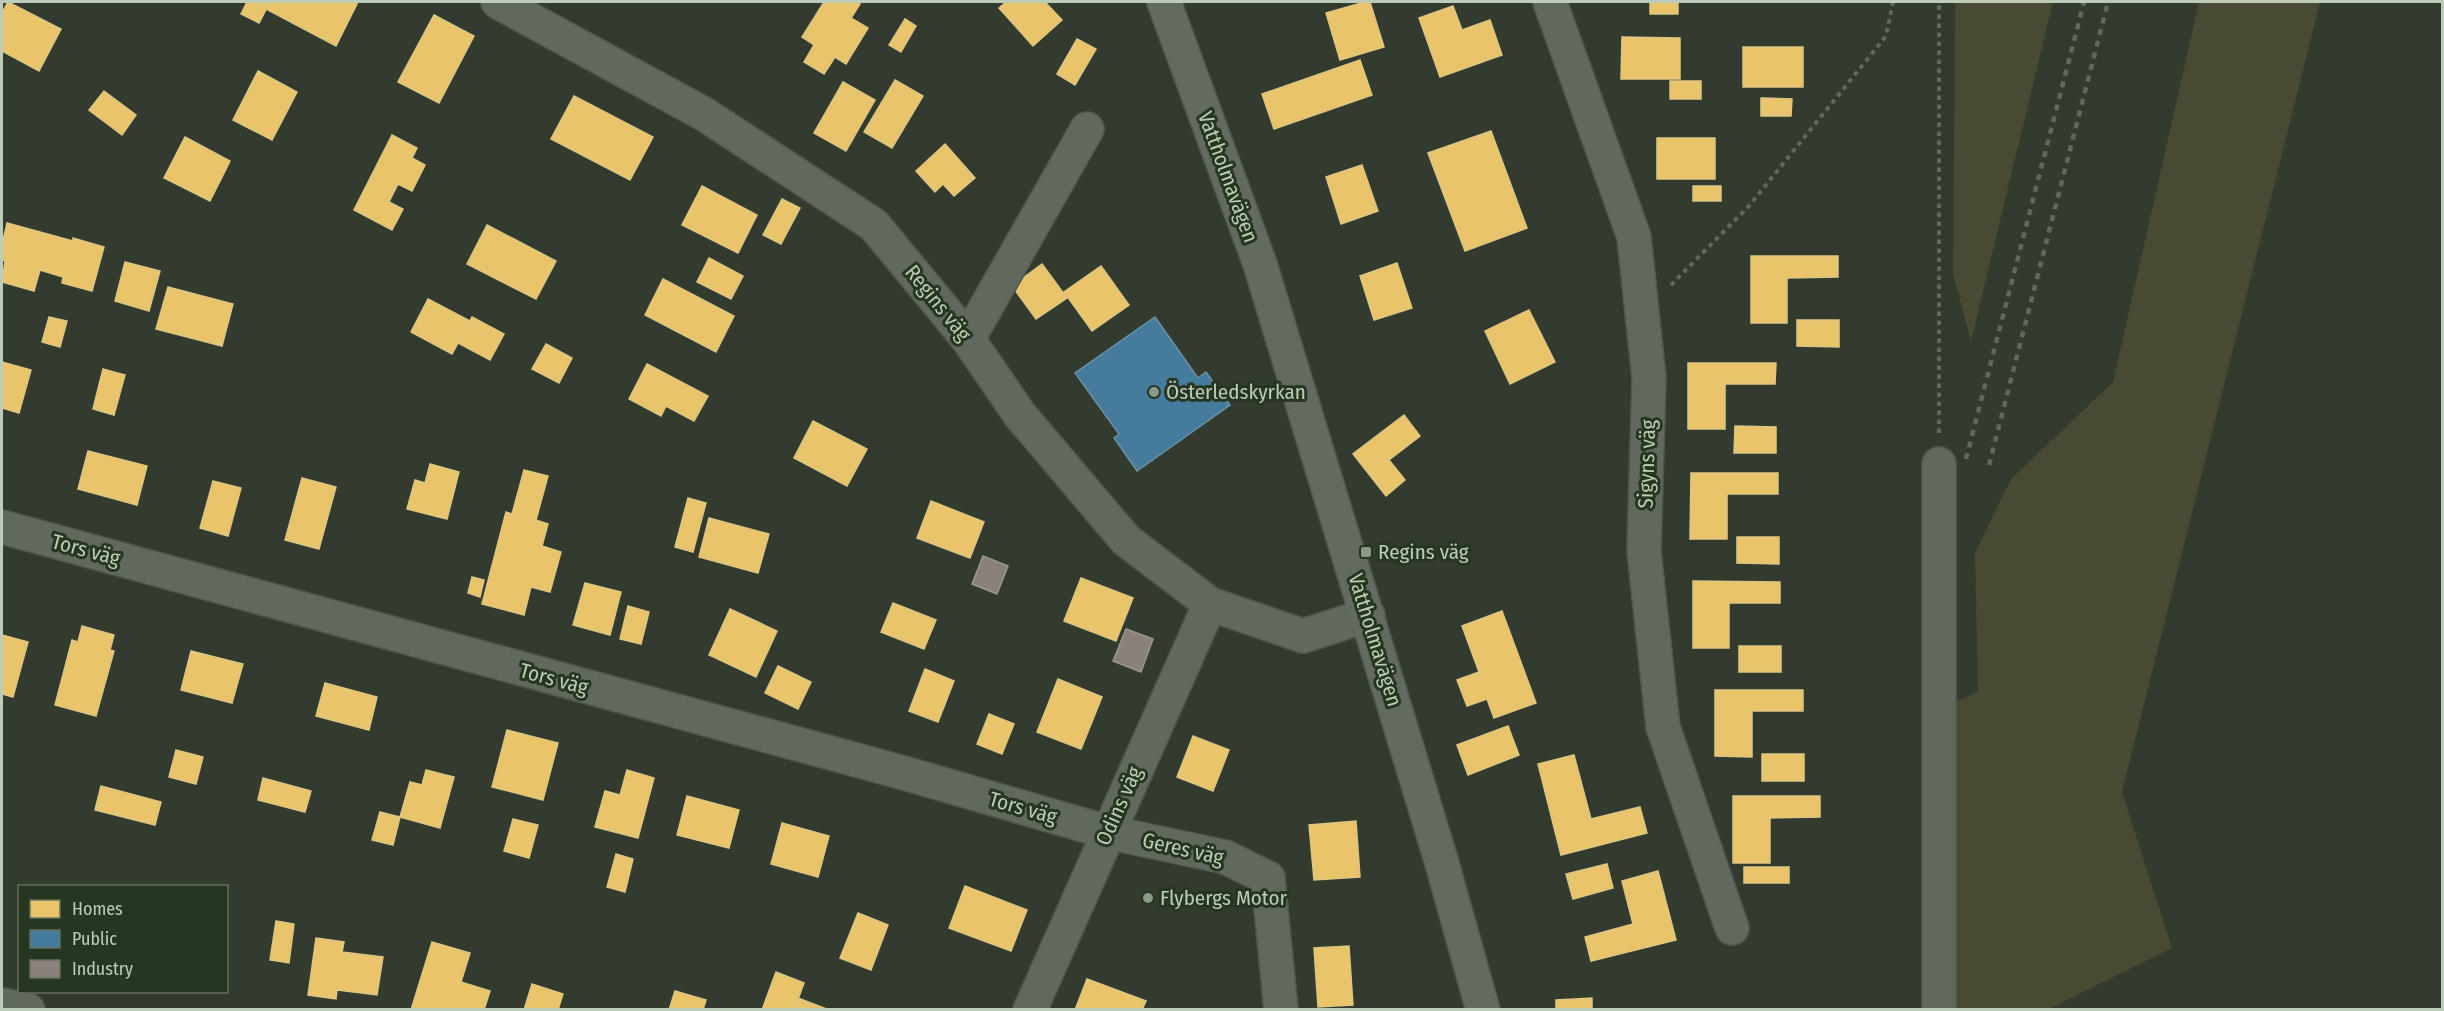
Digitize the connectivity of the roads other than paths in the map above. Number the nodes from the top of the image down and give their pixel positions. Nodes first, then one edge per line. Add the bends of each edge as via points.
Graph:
1 (498, 2) edge
2 (1164, 2) edge
3 (1550, 2) edge
4 (1087, 129) dead end
5 (968, 339) junction
6 (1939, 464) road end
7 (2, 527) edge
8 (1210, 604) junction
9 (1368, 615) junction
10 (1107, 832) junction
11 (1732, 928) dead end
12 (2, 1005) edge
13 (28, 1010) edge
14 (1030, 1010) edge
15 (1281, 1010) edge
16 (1483, 1010) edge
17 (1938, 1010) edge

1 - 5 street, Regins väg via 704,114 874,225
2 - 9 main road, Vattholmavägen via 1260,264
3 - 11 street, Sigyns väg via 1634,237 1649,378 1644,551 1663,727
4 - 5 street
5 - 8 street, Regins väg via 1020,415 1126,540
6 - 17 street
7 - 10 street, Tors väg
8 - 9 street, Regins väg via 1303,636
8 - 10 street, Odins väg
9 - 16 main road, Vattholmavägen
10 - 14 street, Odins väg
10 - 15 street, Geres väg via 1225,857 1268,878
12 - 13 street

